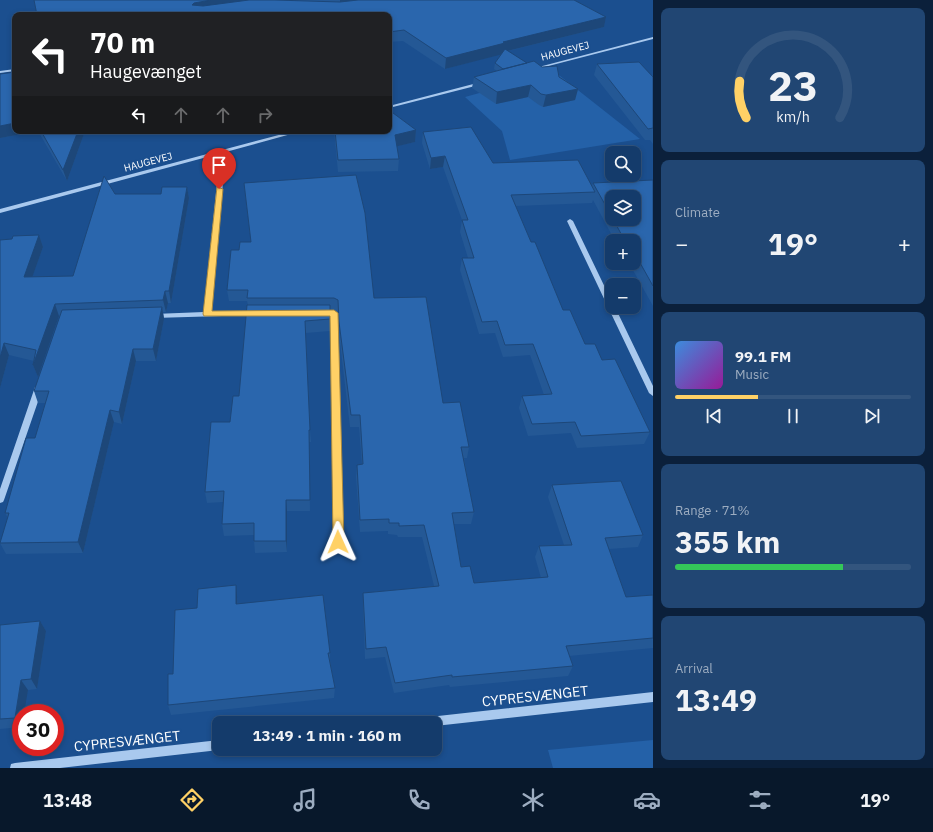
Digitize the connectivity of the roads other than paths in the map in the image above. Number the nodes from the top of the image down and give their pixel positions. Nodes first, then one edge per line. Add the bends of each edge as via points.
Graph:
1 (653, 38) edge
2 (12, 70) edge
3 (527, 71) edge
4 (0, 72) edge
5 (490, 81) edge
6 (392, 107) edge
7 (288, 134) edge
8 (208, 155) junction
9 (0, 211) edge
10 (570, 221) dead end
11 (310, 313) edge
12 (207, 314) junction
13 (263, 314) edge
14 (146, 316) edge
15 (41, 380) edge
16 (653, 393) edge
17 (0, 500) edge
18 (338, 542) dead end
19 (653, 697) edge
20 (442, 721) edge
21 (212, 746) edge
22 (15, 768) edge

1 - 3 street, HAUGEVEJ
2 - 4 street
5 - 6 street
7 - 8 street, HAUGEVEJ
8 - 9 street, HAUGEVEJ
8 - 12 street via 221,173
10 - 16 street
11 - 18 street via 334,313
12 - 13 street
12 - 14 street
15 - 17 street
19 - 20 street, CYPRESVÆNGET
21 - 22 street, CYPRESVÆNGET

